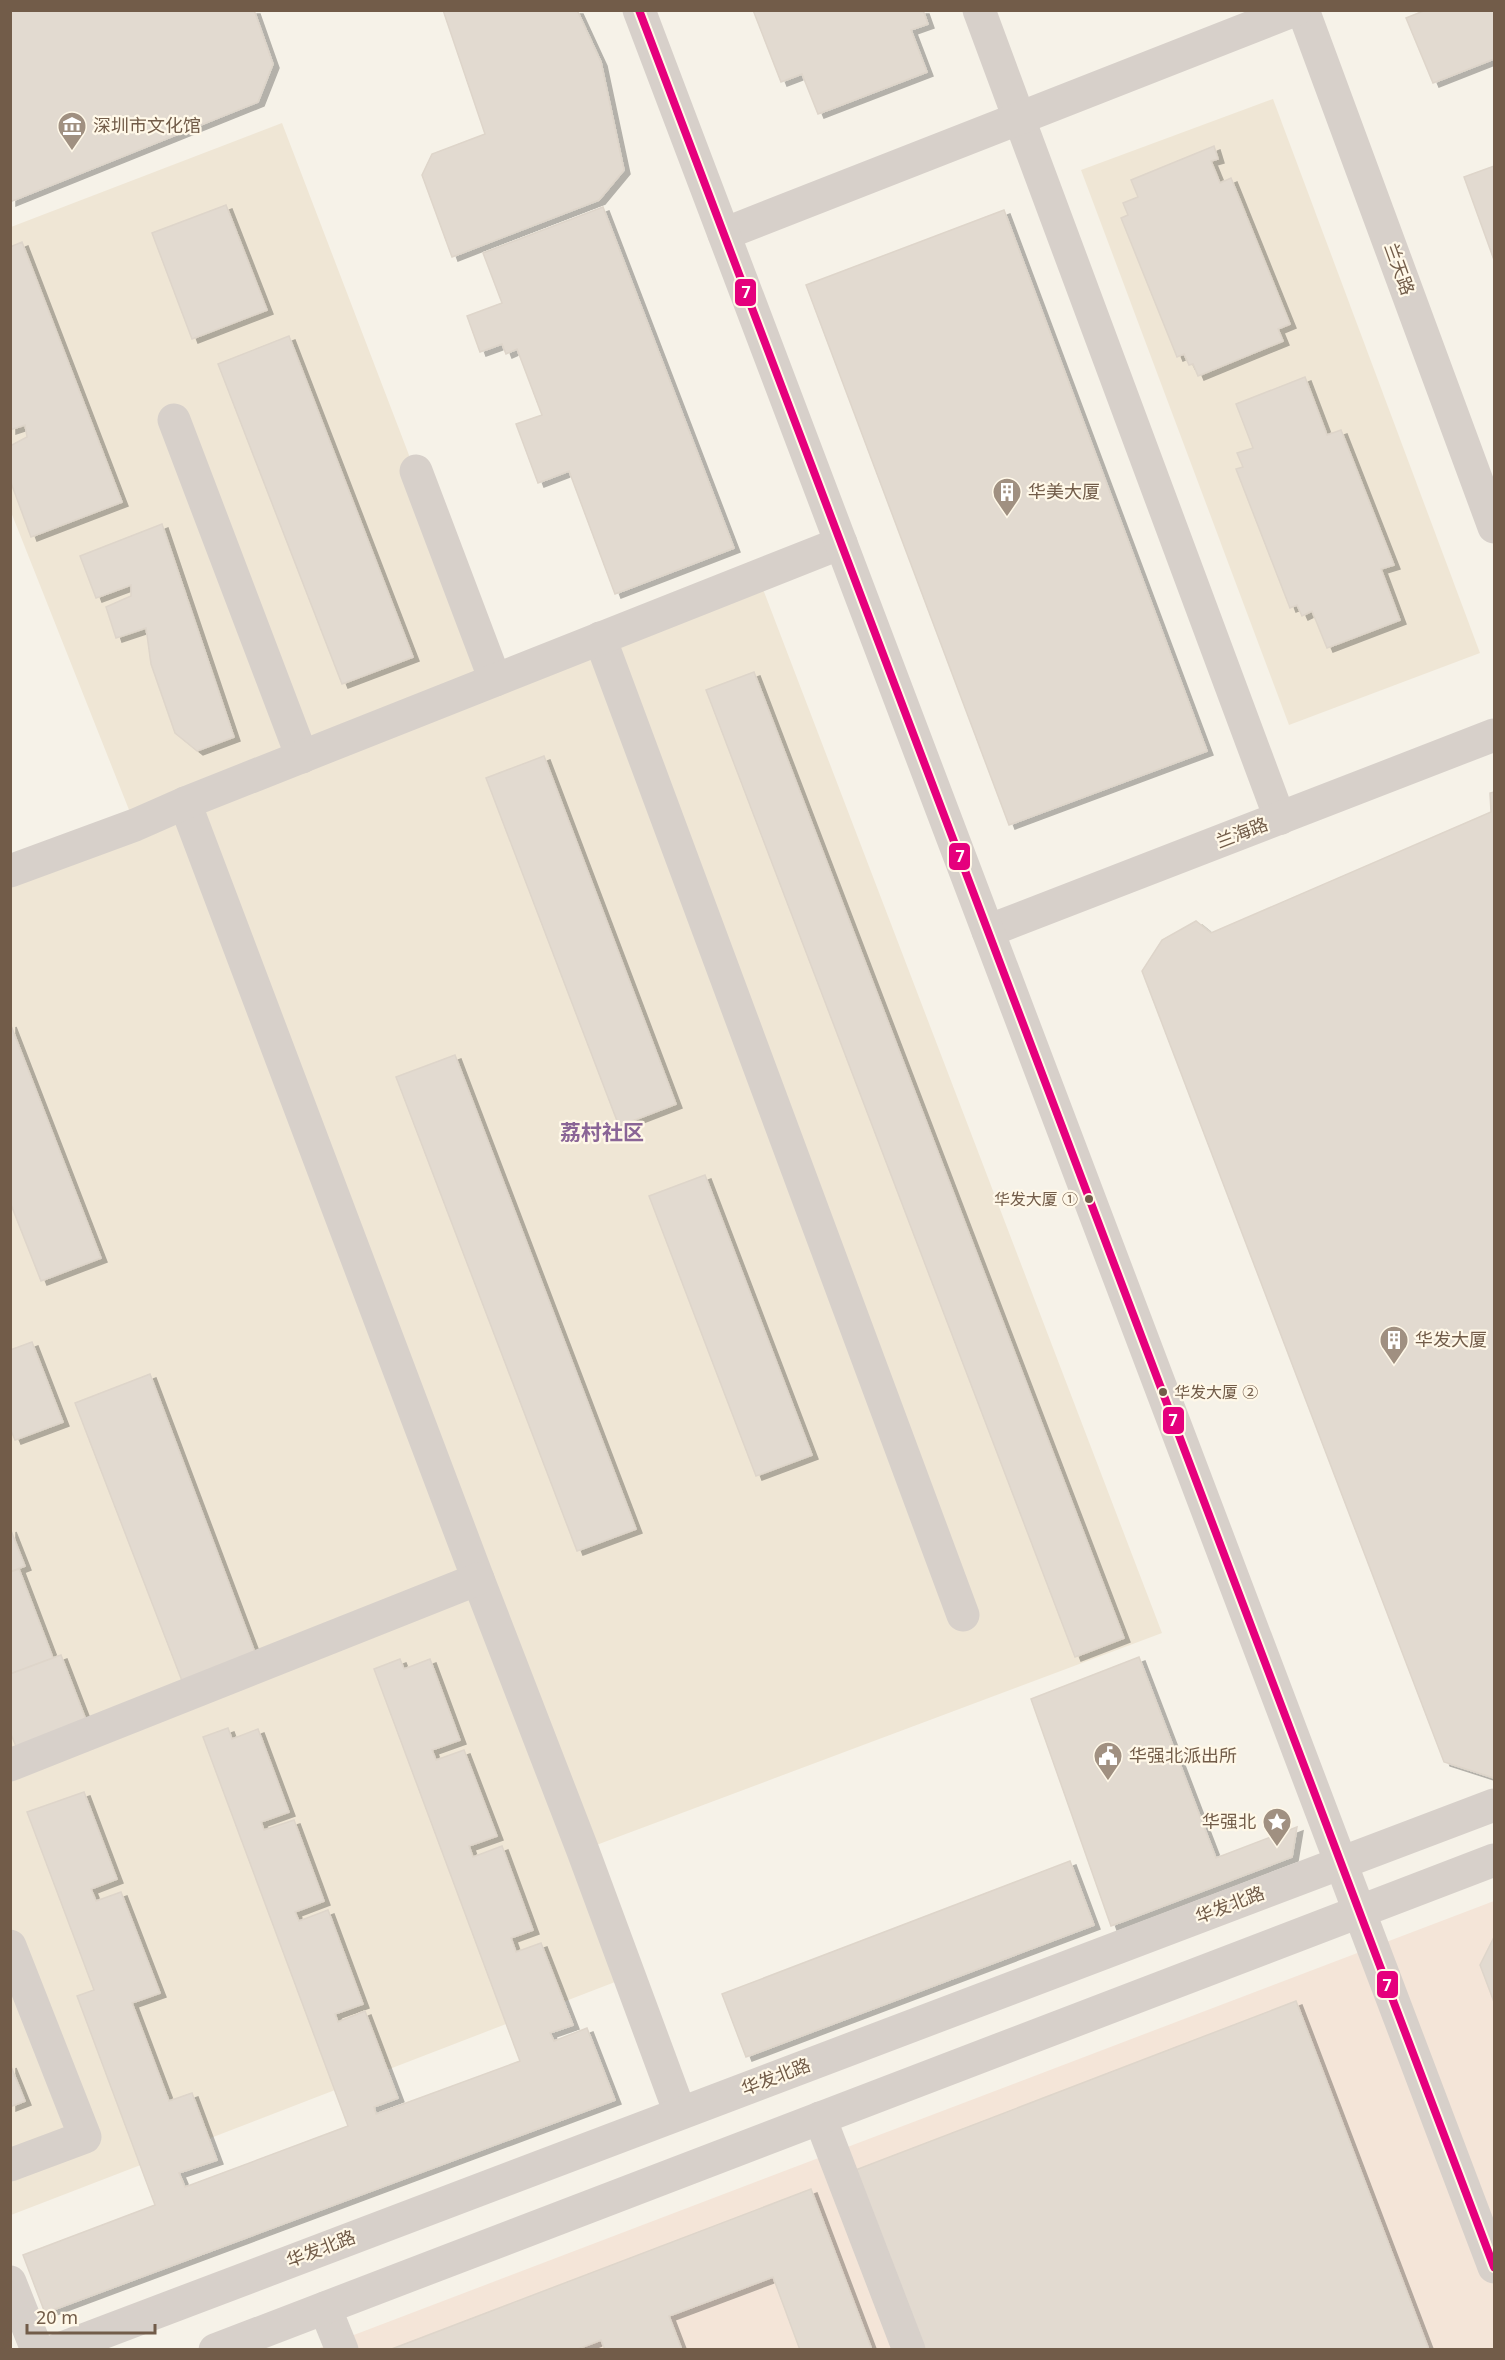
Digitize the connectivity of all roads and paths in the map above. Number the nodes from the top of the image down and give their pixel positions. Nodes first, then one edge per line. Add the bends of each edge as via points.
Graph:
1 (639, 10) edge
2 (979, 10) edge
3 (1295, 10) edge
4 (1303, 10) edge
5 (1019, 118) junction
6 (724, 234) junction
7 (174, 420) dead end
8 (416, 471) dead end
9 (1494, 527) edge
10 (841, 543) junction
11 (600, 638) junction
12 (495, 680) junction
13 (1494, 735) edge
14 (302, 757) junction
15 (185, 803) junction
16 (1280, 819) junction
17 (10, 871) edge
18 (988, 931) junction
19 (478, 1579) junction
20 (963, 1615) dead end
21 (10, 1765) edge
22 (1494, 1805) edge
23 (1494, 1860) edge
24 (1342, 1862) junction
25 (1360, 1912) junction
26 (10, 1946) edge
27 (680, 2113) junction
28 (820, 2118) junction
29 (10, 2165) edge
30 (1494, 2267) edge
31 (10, 2282) edge
32 (325, 2308) junction
33 (37, 2349) edge
34 (57, 2349) edge
35 (215, 2349) edge
36 (342, 2349) edge
37 (909, 2349) edge

1 - 6 street
2 - 5 street
3 - 5 street
4 - 9 street, 兰天路
5 - 6 street
5 - 16 street
6 - 10 street
7 - 14 street
8 - 12 street
10 - 11 street
10 - 18 street
11 - 12 street
11 - 20 street
12 - 14 street
13 - 16 street, 兰海路
14 - 15 street
15 - 17 street
15 - 19 street
16 - 18 street, 兰海路
18 - 24 street
19 - 21 street
19 - 27 street
22 - 24 street, 华发北路
23 - 25 street
24 - 25 street
24 - 27 street, 华发北路
25 - 28 street
25 - 30 street
26 - 29 street via 85,2137
27 - 34 street, 华发北路
28 - 32 street
28 - 37 street
31 - 33 street
32 - 35 street
32 - 36 street

